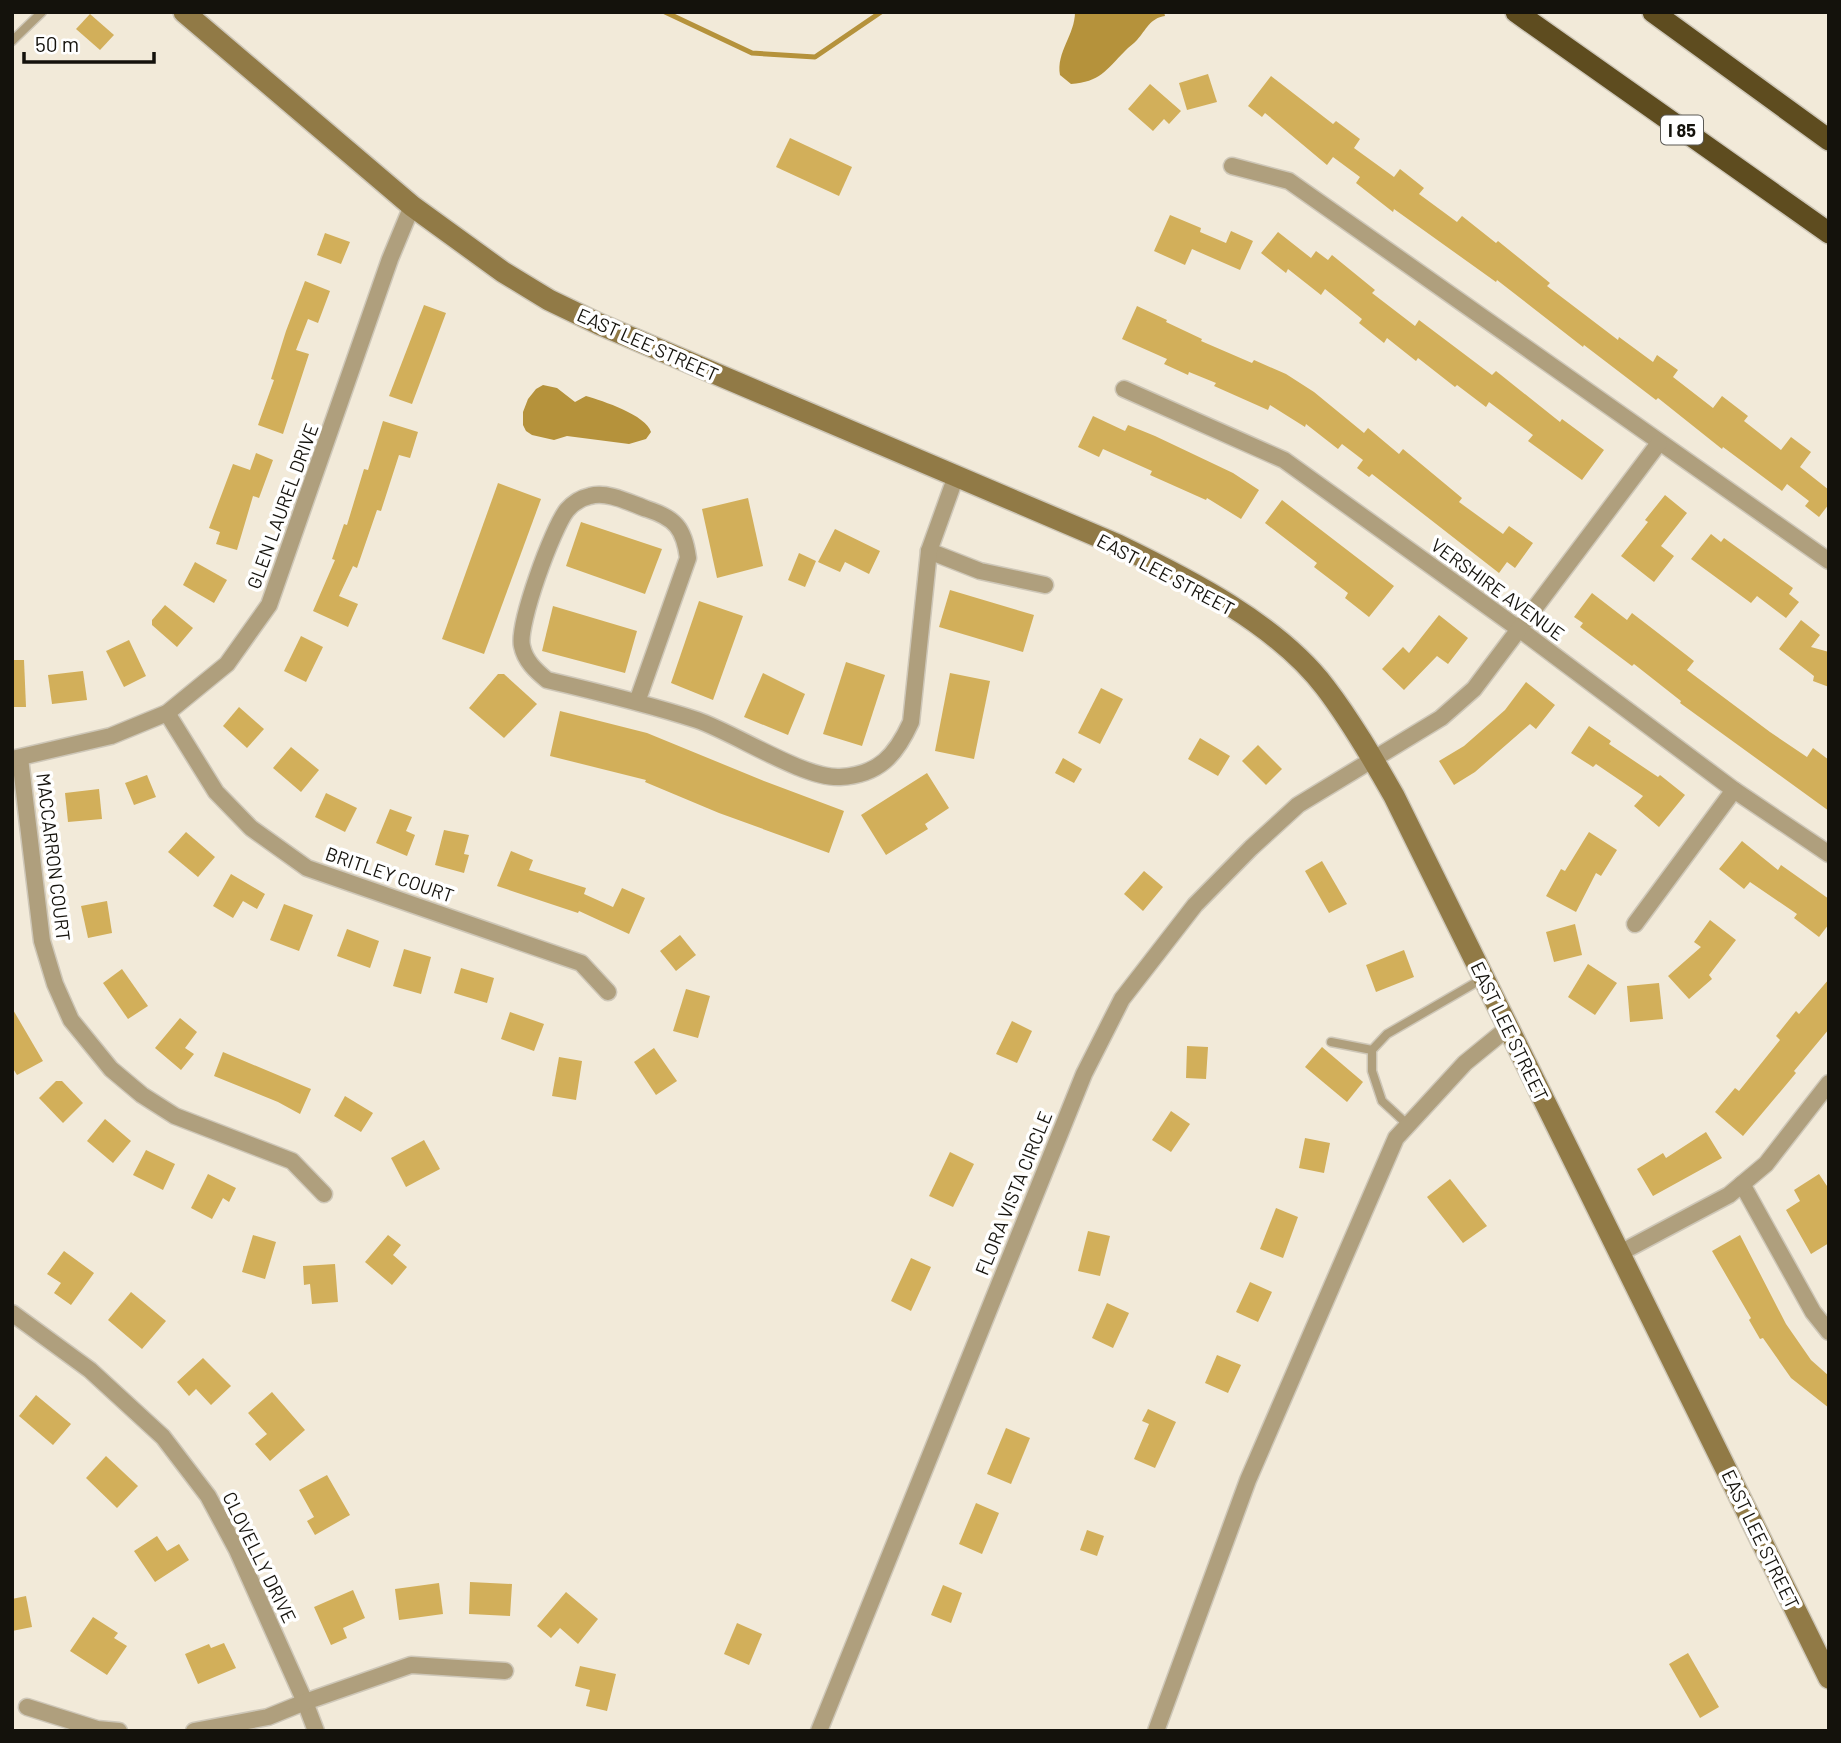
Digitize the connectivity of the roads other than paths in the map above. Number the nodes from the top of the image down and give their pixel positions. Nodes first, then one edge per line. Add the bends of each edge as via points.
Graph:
1 (41, 12) edge
2 (184, 12) edge
3 (1516, 12) edge
4 (1653, 12) edge
5 (12, 41) edge
6 (1829, 140) edge
7 (1232, 166) dead end
8 (412, 206) junction
9 (1829, 233) edge
10 (1124, 389) dead end
11 (1660, 443) junction
12 (956, 477) junction
13 (929, 551) junction
14 (1829, 561) edge
15 (1045, 585) dead end
16 (1519, 629) junction
17 (637, 702) junction
18 (167, 713) junction
19 (16, 758) edge
20 (1373, 760) junction
21 (1734, 790) junction
22 (1829, 854) edge
23 (1634, 924) dead end
24 (1484, 978) junction
25 (608, 992) dead end
26 (1508, 1027) junction
27 (1331, 1042) dead end
28 (1371, 1050) junction
29 (1829, 1083) edge
30 (1822, 1104) edge
31 (1408, 1125) junction
32 (1742, 1184) junction
33 (324, 1194) dead end
34 (1620, 1253) junction
35 (12, 1312) edge
36 (1829, 1332) edge
37 (505, 1671) dead end
38 (1829, 1678) edge
39 (305, 1702) junction
40 (27, 1707) dead end
41 (119, 1731) edge
42 (194, 1731) edge
43 (316, 1731) edge
44 (819, 1731) edge
45 (1156, 1731) edge

1 - 5 lane
2 - 8 street, EAST LEE STREET
3 - 9 highway, I 85
4 - 6 highway
7 - 11 street via 1289,181
8 - 12 street, EAST LEE STREET via 549,300
8 - 18 street, GLEN LAUREL DRIVE via 269,605 227,664
10 - 16 street, VERSHIRE AVENUE via 1284,460
11 - 14 street
11 - 16 street, FLORA VISTA CIRCLE
12 - 13 street
12 - 20 street, EAST LEE STREET via 1118,545 1233,607 1284,645 1324,685
13 - 15 street via 980,570
13 - 17 street via 911,722 885,762 861,774 814,773 700,721
16 - 20 street, FLORA VISTA CIRCLE via 1460,703
16 - 21 street, VERSHIRE AVENUE
17 - 17 street via 547,680 532,666 522,646 527,606 558,526 567,510 592,495 609,496 664,515 685,539 688,558
18 - 19 street, GLEN LAUREL DRIVE via 111,736
18 - 25 street, BRITLEY COURT via 216,792 251,828 307,868 581,963
19 - 33 street, MACCARRON COURT via 42,942 71,1020 111,1069 142,1095 175,1116 292,1161
20 - 24 street, EAST LEE STREET
20 - 44 street, FLORA VISTA CIRCLE via 1298,805 1251,848 1195,905 1122,999 1084,1074
21 - 22 street, VERSHIRE AVENUE
21 - 23 street
24 - 26 street, EAST LEE STREET
24 - 28 lane via 1387,1034
26 - 31 street via 1465,1063
26 - 34 street, EAST LEE STREET
27 - 28 lane
28 - 31 lane via 1382,1101
29 - 30 street
30 - 32 street
31 - 45 street via 1396,1138 1248,1480
32 - 34 street
32 - 36 street via 1813,1312
34 - 38 street, EAST LEE STREET
35 - 39 street, CLOVELLY DRIVE via 90,1370 163,1437 208,1496
37 - 39 street via 411,1665
39 - 42 street via 268,1717
39 - 43 street, CLOVELLY DRIVE
40 - 41 street via 97,1729

